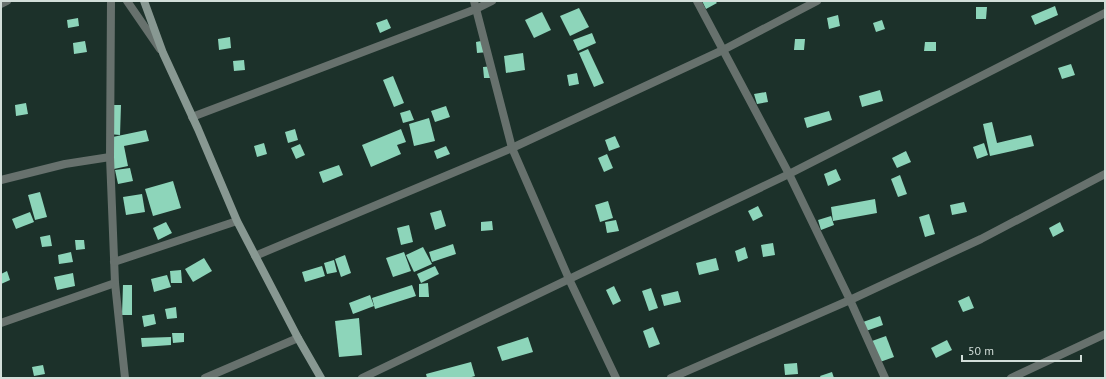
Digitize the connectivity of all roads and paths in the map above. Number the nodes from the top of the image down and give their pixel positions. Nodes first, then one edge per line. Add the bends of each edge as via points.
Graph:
1 (7, 1) edge
2 (112, 1) edge
3 (127, 1) edge
4 (144, 1) edge
5 (474, 1) edge
6 (492, 1) edge
7 (697, 1) edge
8 (818, 1) edge
9 (1, 4) edge
10 (476, 10) junction
11 (1105, 13) edge
12 (723, 50) junction
13 (163, 53) junction
14 (192, 117) junction
15 (512, 148) junction
16 (110, 157) junction
17 (789, 174) junction
18 (1105, 174) edge
19 (1, 180) edge
20 (237, 221) junction
21 (255, 256) junction
22 (114, 262) junction
23 (569, 279) junction
24 (115, 283) junction
25 (850, 300) junction
26 (1, 323) edge
27 (1105, 334) edge
28 (298, 338) junction
29 (125, 378) edge
30 (205, 378) edge
31 (321, 378) edge
32 (362, 378) edge
33 (616, 378) edge
34 (671, 378) edge
35 (885, 378) edge
36 (1010, 378) edge

1 - 9 street
2 - 16 street
3 - 13 street
4 - 13 main road
5 - 10 street
6 - 10 street
7 - 12 street
8 - 12 street
10 - 14 street
10 - 15 street
11 - 17 street
12 - 15 street
12 - 17 street
13 - 14 main road
14 - 20 main road
15 - 21 street
15 - 23 street
16 - 19 street via 35,170
16 - 22 street
17 - 23 street
17 - 25 street
18 - 25 street via 981,239
20 - 21 main road
20 - 22 street
21 - 28 main road
22 - 24 street
23 - 32 street
23 - 33 street
24 - 26 street
24 - 29 street
25 - 34 street
25 - 35 street
27 - 36 street
28 - 30 street
28 - 31 main road

